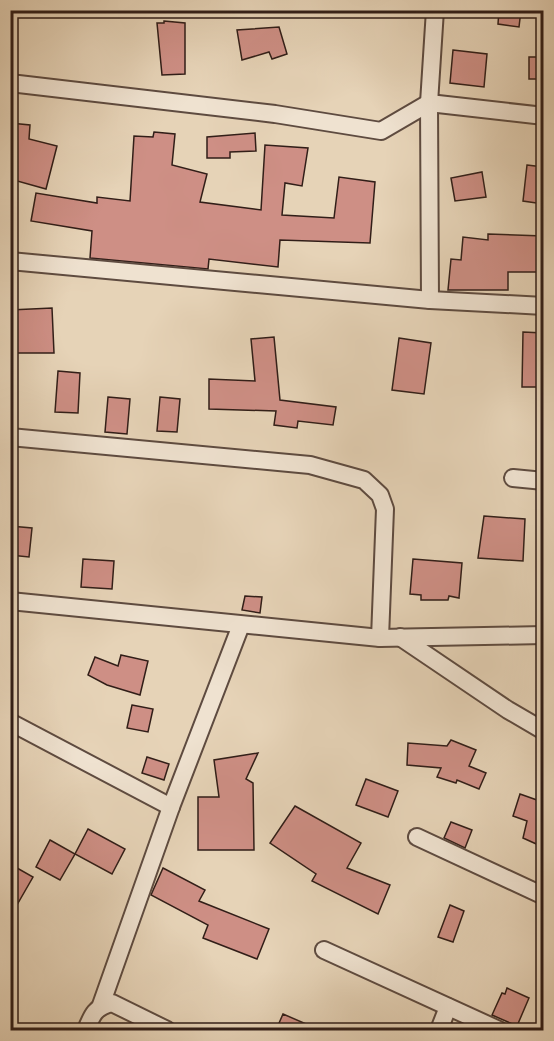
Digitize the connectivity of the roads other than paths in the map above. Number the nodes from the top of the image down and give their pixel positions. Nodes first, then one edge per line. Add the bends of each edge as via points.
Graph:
1 (435, 10) edge
2 (10, 83) edge
3 (429, 103) junction
4 (543, 116) edge
5 (10, 261) edge
6 (430, 300) junction
7 (543, 306) edge
8 (10, 437) edge
9 (513, 478) dead end
10 (543, 481) edge
11 (10, 601) edge
12 (240, 625) junction
13 (543, 635) edge
14 (400, 637) junction
15 (380, 638) junction
16 (10, 722) edge
17 (543, 731) edge
18 (171, 807) junction
19 (417, 837) dead end
20 (543, 896) edge
21 (324, 950) dead end
22 (101, 1005) junction
23 (448, 1007) junction
24 (86, 1030) edge
25 (167, 1030) edge
26 (439, 1030) edge
27 (499, 1030) edge

1 - 3 street
2 - 3 street via 275,114 381,131
3 - 4 street
3 - 6 street
5 - 6 street
6 - 7 street
8 - 15 street via 310,465 364,480 380,495 385,509
9 - 10 street
11 - 12 street
12 - 15 street
12 - 18 street
13 - 14 street
14 - 15 street
14 - 17 street
16 - 18 street
18 - 22 street
19 - 20 street
21 - 23 street
22 - 24 street via 92,1014
22 - 25 street via 112,1003
23 - 26 street
23 - 27 street

